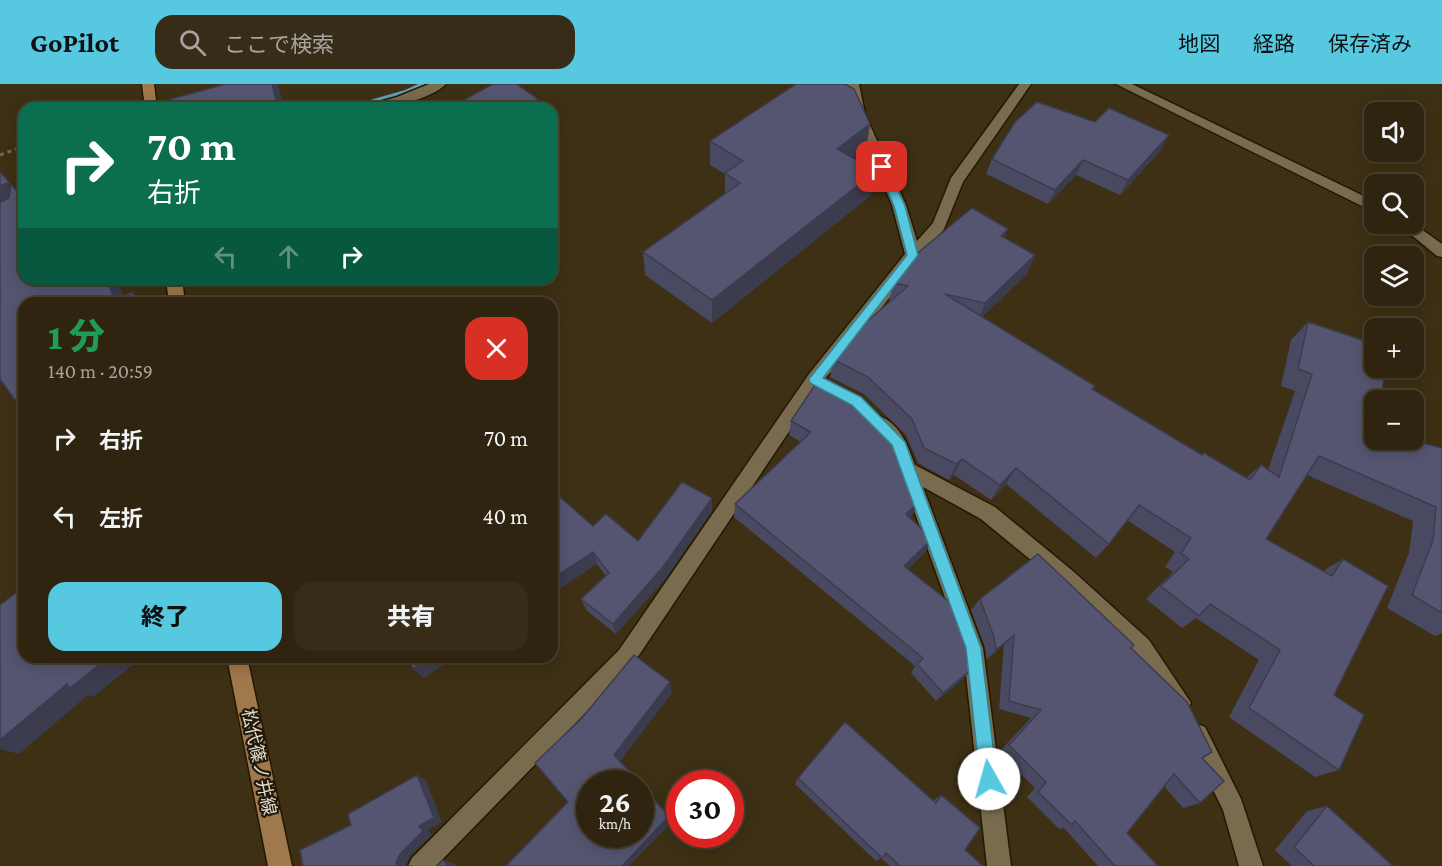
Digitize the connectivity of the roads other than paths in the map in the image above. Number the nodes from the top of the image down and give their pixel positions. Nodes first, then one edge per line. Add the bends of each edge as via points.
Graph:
1 (148, 84) edge
2 (440, 84) edge
3 (854, 84) edge
4 (1025, 84) edge
5 (1122, 84) edge
6 (150, 102) edge
7 (395, 102) edge
8 (1364, 202) edge
9 (1418, 234) edge
10 (1442, 252) edge
11 (913, 255) junction
12 (865, 409) edge
13 (909, 470) junction
14 (238, 663) edge
15 (280, 866) edge
16 (420, 866) edge
17 (999, 866) edge
18 (1251, 866) edge

1 - 6 main road
2 - 7 street
3 - 11 street via 859,114 899,206
4 - 11 street via 956,181 939,225
5 - 8 street
9 - 10 street
11 - 16 street via 626,657
12 - 13 street via 898,442
13 - 17 street via 973,648
13 - 18 street via 988,513 1068,578 1142,647 1180,702 1233,807
14 - 15 main road, 松代篠ノ井線

